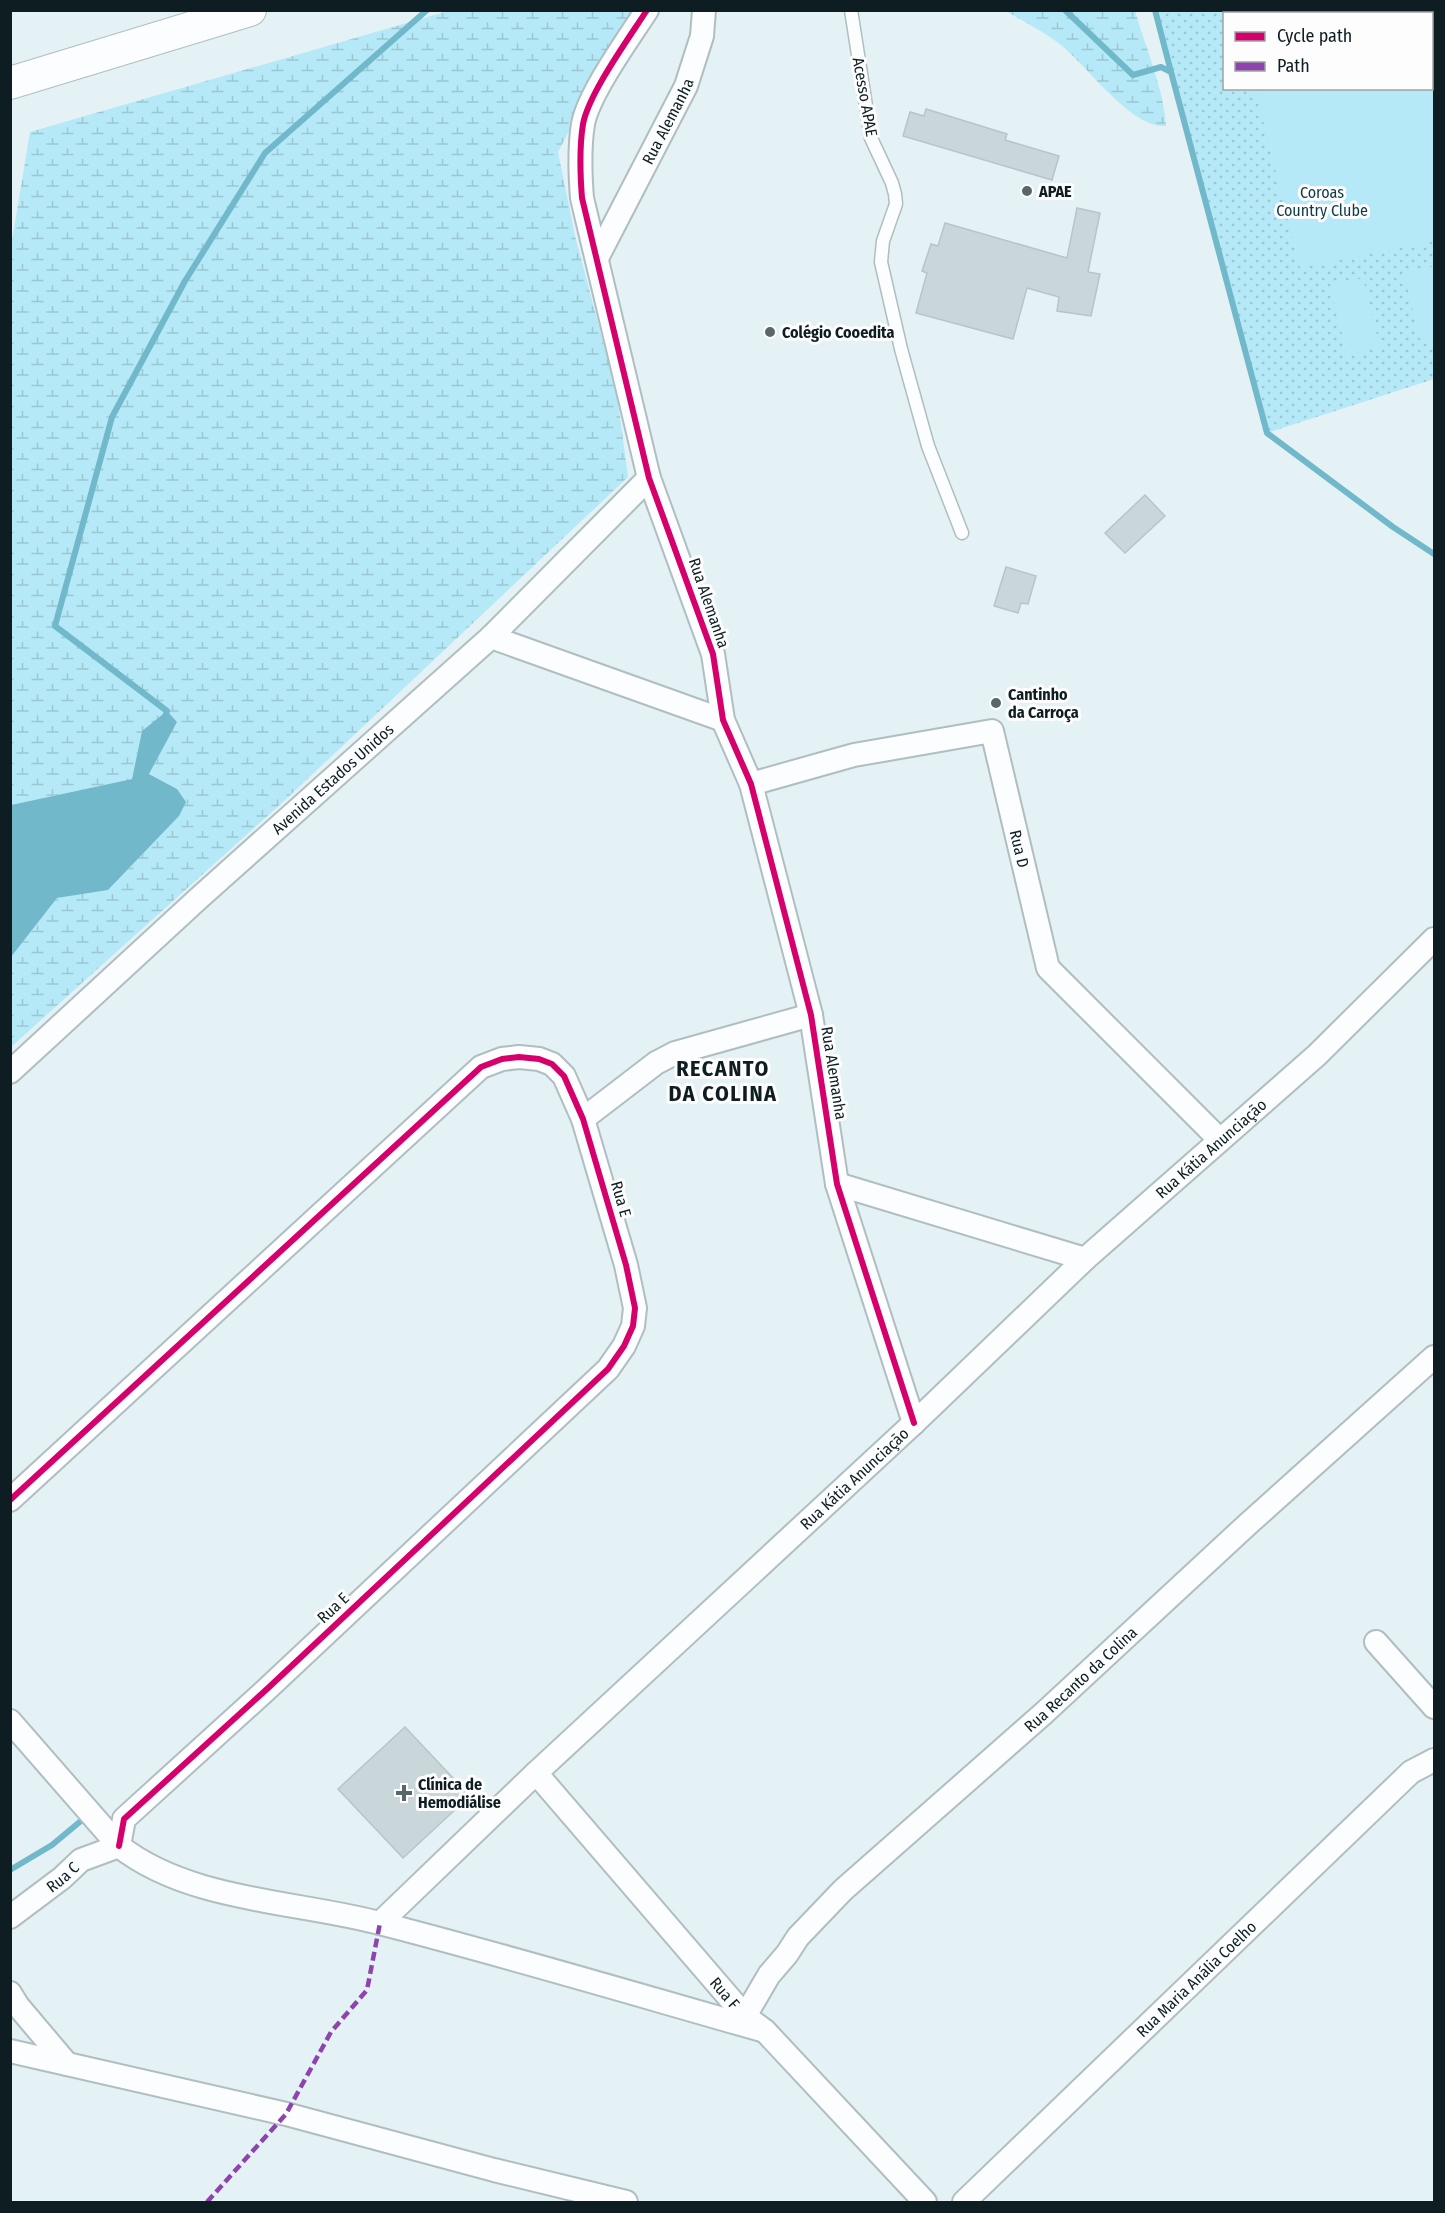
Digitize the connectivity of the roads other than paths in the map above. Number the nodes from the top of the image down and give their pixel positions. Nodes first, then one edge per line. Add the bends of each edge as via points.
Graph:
1 (647, 10) edge
2 (704, 10) edge
3 (851, 10) edge
4 (246, 11) edge
5 (10, 83) edge
6 (597, 258) junction
7 (649, 478) junction
8 (962, 533) dead end
9 (492, 637) junction
10 (723, 720) junction
11 (751, 784) junction
12 (1434, 939) edge
13 (811, 1015) junction
14 (10, 1072) edge
15 (583, 1119) junction
16 (1220, 1140) junction
17 (837, 1184) junction
18 (1085, 1259) junction
19 (1434, 1357) edge
20 (914, 1423) junction
21 (10, 1500) edge
22 (1376, 1642) dead end
23 (1434, 1707) edge
24 (10, 1721) edge
25 (1434, 1760) edge
26 (536, 1773) junction
27 (119, 1846) junction
28 (10, 1917) edge
29 (381, 1923) junction
30 (13, 2006) edge
31 (745, 2016) junction
32 (765, 2031) junction
33 (10, 2051) edge
34 (67, 2064) junction
35 (626, 2202) edge
36 (925, 2202) edge
37 (964, 2202) edge

1 - 6 street, Rua Alemanha via 598,88 584,121 579,161 582,198
2 - 6 street, Rua Alemanha via 702,36 686,86
3 - 8 lane, Acesso APAE via 871,138 892,183 896,204 883,241 881,262 928,446
4 - 5 main road
6 - 7 street, Rua Alemanha
7 - 9 street, Avenida Estados Unidos
7 - 10 street, Rua Alemanha via 713,654
9 - 10 street
9 - 14 street, Avenida Estados Unidos
10 - 11 street, Rua Alemanha
11 - 13 street, Rua Alemanha
11 - 16 street, Rua D via 854,755 992,731 1048,968
12 - 16 street, Rua Kátia Anunciação via 1317,1055
13 - 15 street via 675,1053
13 - 17 street, Rua Alemanha
15 - 21 street, Rua E via 564,1076 552,1064 519,1058 481,1067
15 - 27 street, Rua E via 626,1265 634,1308 633,1326 624,1346 608,1369 124,1819
16 - 18 street, Rua Kátia Anunciação
17 - 18 street
17 - 20 street, Rua Alemanha
18 - 20 street, Rua Kátia Anunciação
19 - 31 street, Rua Recanto da Colina via 1044,1713 843,1890 798,1937
20 - 26 street, Rua Kátia Anunciação
22 - 23 street
24 - 27 street
25 - 37 street, Rua Maria Anália Coelho via 1411,1772
26 - 29 street, Rua Kátia Anunciação
26 - 31 street, Rua F
27 - 28 street, Rua C via 81,1860
27 - 29 street via 161,1872 192,1883
29 - 32 street
30 - 34 street
31 - 32 street, Rua F
32 - 36 street, Rua F
33 - 34 street
34 - 35 street

